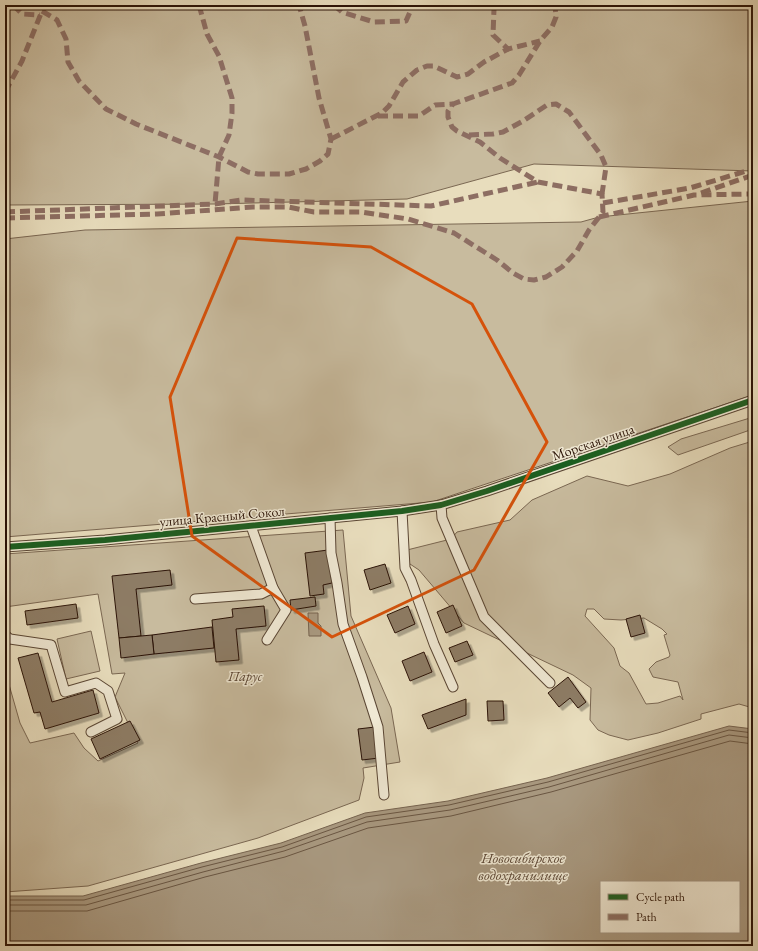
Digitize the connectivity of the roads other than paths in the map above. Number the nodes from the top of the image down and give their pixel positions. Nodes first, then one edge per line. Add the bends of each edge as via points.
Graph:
1 (753, 400) edge
2 (441, 505) junction
3 (402, 511) junction
4 (330, 518) junction
5 (251, 526) junction
6 (5, 547) edge
7 (273, 588) junction
8 (195, 599) dead end
9 (5, 635) edge
10 (267, 640) dead end
11 (550, 683) dead end
12 (453, 687) dead end
13 (90, 732) dead end
14 (384, 795) dead end

1 - 2 street, Морская улица
2 - 3 street, улица Красный Сокол
2 - 11 street via 442,518 484,617
3 - 4 street, улица Красный Сокол
3 - 12 street via 405,568 412,580 434,644
4 - 5 street, улица Красный Сокол
4 - 14 street via 331,553 343,624 378,727
5 - 6 street, улица Красный Сокол
5 - 7 street
7 - 8 street via 261,594
7 - 10 street via 286,610
9 - 13 street via 10,639 51,645 65,692 96,683 108,691 117,719

